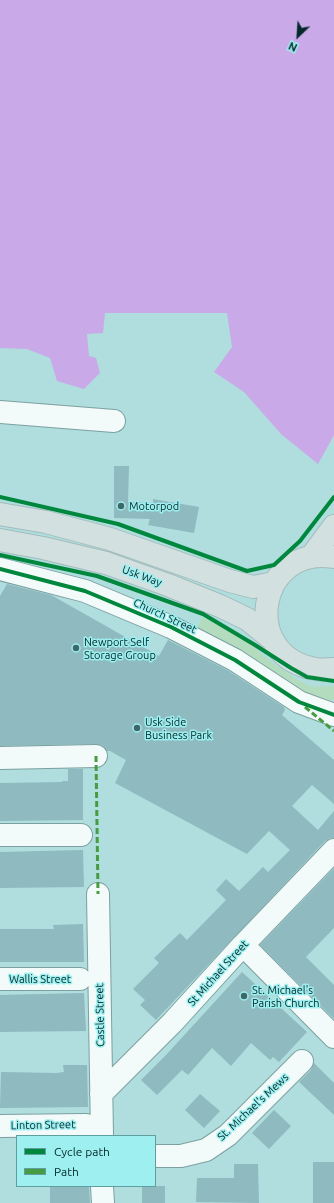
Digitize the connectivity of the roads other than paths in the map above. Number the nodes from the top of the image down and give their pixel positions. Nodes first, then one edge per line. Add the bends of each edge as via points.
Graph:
1 (0, 412) edge
2 (114, 421) dead end
3 (0, 514) edge
4 (334, 526) edge
5 (0, 540) edge
6 (311, 557) junction
7 (334, 557) edge
8 (0, 569) edge
9 (274, 583) junction
10 (273, 640) junction
11 (334, 669) edge
12 (334, 715) edge
13 (96, 756) dead end
14 (0, 758) edge
15 (0, 835) edge
16 (81, 835) dead end
17 (334, 850) edge
18 (98, 894) dead end
19 (243, 945) junction
20 (0, 979) edge
21 (80, 979) dead end
22 (334, 1037) edge
23 (302, 1061) dead end
24 (101, 1094) junction
25 (0, 1126) edge
26 (94, 1130) edge
27 (156, 1156) edge
28 (102, 1187) edge
29 (103, 1203) edge

1 - 2 street
3 - 9 main road via 46,522 110,539 253,587
4 - 6 main road
5 - 10 main road, Usk Way via 106,563 168,585 247,619
6 - 7 main road
6 - 9 main road via 297,562 284,571
8 - 12 street, Church Street via 85,591 171,626 235,660 299,702
9 - 10 main road via 268,596 266,611 267,626
10 - 11 main road via 284,655 299,665 317,670
13 - 14 street
15 - 16 street
17 - 19 street, St Michael Street
18 - 24 street, Castle Street
19 - 22 street
19 - 24 street, St Michael Street via 172,1023
20 - 21 street, Wallis Street
23 - 27 street, St. Michael's Mews via 228,1135 206,1150 181,1156
24 - 26 street, Castle Street
25 - 26 street, Linton Street
28 - 29 street

